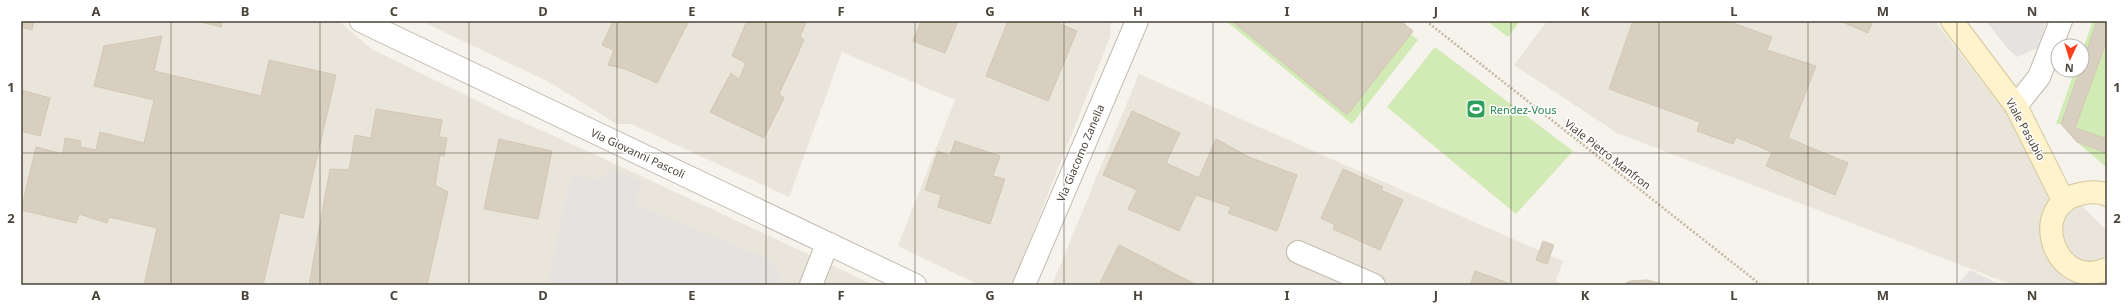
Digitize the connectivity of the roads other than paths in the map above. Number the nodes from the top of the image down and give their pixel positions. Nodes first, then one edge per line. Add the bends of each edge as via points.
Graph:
1 (361, 21) edge
2 (1137, 21) edge
3 (1952, 21) edge
4 (2061, 21) edge
5 (2016, 106) junction
6 (2107, 195) edge
7 (2064, 202) junction
8 (830, 244) junction
9 (1298, 252) dead end
10 (2107, 269) edge
11 (2073, 277) edge
12 (811, 285) edge
13 (915, 285) edge
14 (1024, 285) edge
15 (1374, 285) edge

1 - 8 street, Via Giovanni Pascoli
2 - 14 street, Via Giacomo Zanella
3 - 5 street, Viale Pasubio
4 - 5 street via 2039,77
5 - 7 street, Viale Pasubio
6 - 7 street via 2089,192 2075,195
7 - 11 street via 2051,226 2051,239 2056,252
8 - 12 street via 824,252
8 - 13 street, Via Giovanni Pascoli
9 - 15 street
10 - 11 street

